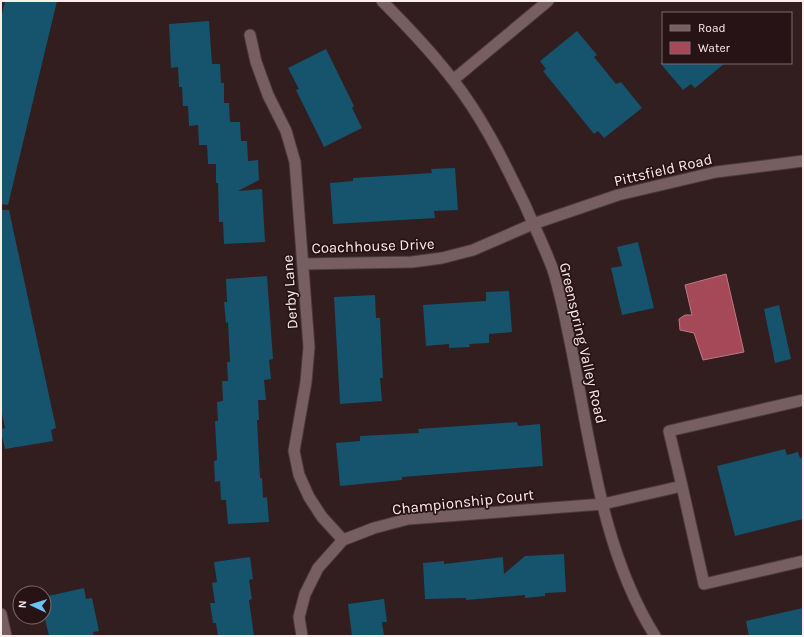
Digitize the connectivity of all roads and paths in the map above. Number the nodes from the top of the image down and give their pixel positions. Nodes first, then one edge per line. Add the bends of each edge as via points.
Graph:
1 (382, 1) edge
2 (548, 1) edge
3 (250, 34) dead end
4 (453, 80) junction
5 (803, 161) edge
6 (533, 224) junction
7 (303, 264) junction
8 (803, 400) edge
9 (682, 486) junction
10 (603, 504) junction
11 (343, 540) junction
12 (803, 561) edge
13 (1, 614) edge
14 (6, 636) edge
15 (302, 636) edge
16 (655, 636) edge

1 - 4 street, Greenspring Valley Road
2 - 4 street
3 - 7 street, Derby Lane via 258,69 286,131 295,162
4 - 6 street, Greenspring Valley Road via 482,122
5 - 6 street, Pittsfield Road via 716,172 660,184 618,195
6 - 7 street, Coachhouse Drive via 473,250 442,258 412,262
6 - 10 street, Greenspring Valley Road via 552,270 568,331
7 - 11 street, Derby Lane via 309,347 306,382 294,451 299,475 309,497 322,517
8 - 9 street via 669,431
9 - 10 street, Championship Court
9 - 12 street via 704,584
10 - 11 street, Championship Court via 408,519
10 - 16 street, Greenspring Valley Road via 627,582
11 - 15 street, Championship Court via 318,568 305,594 299,617
13 - 14 street

